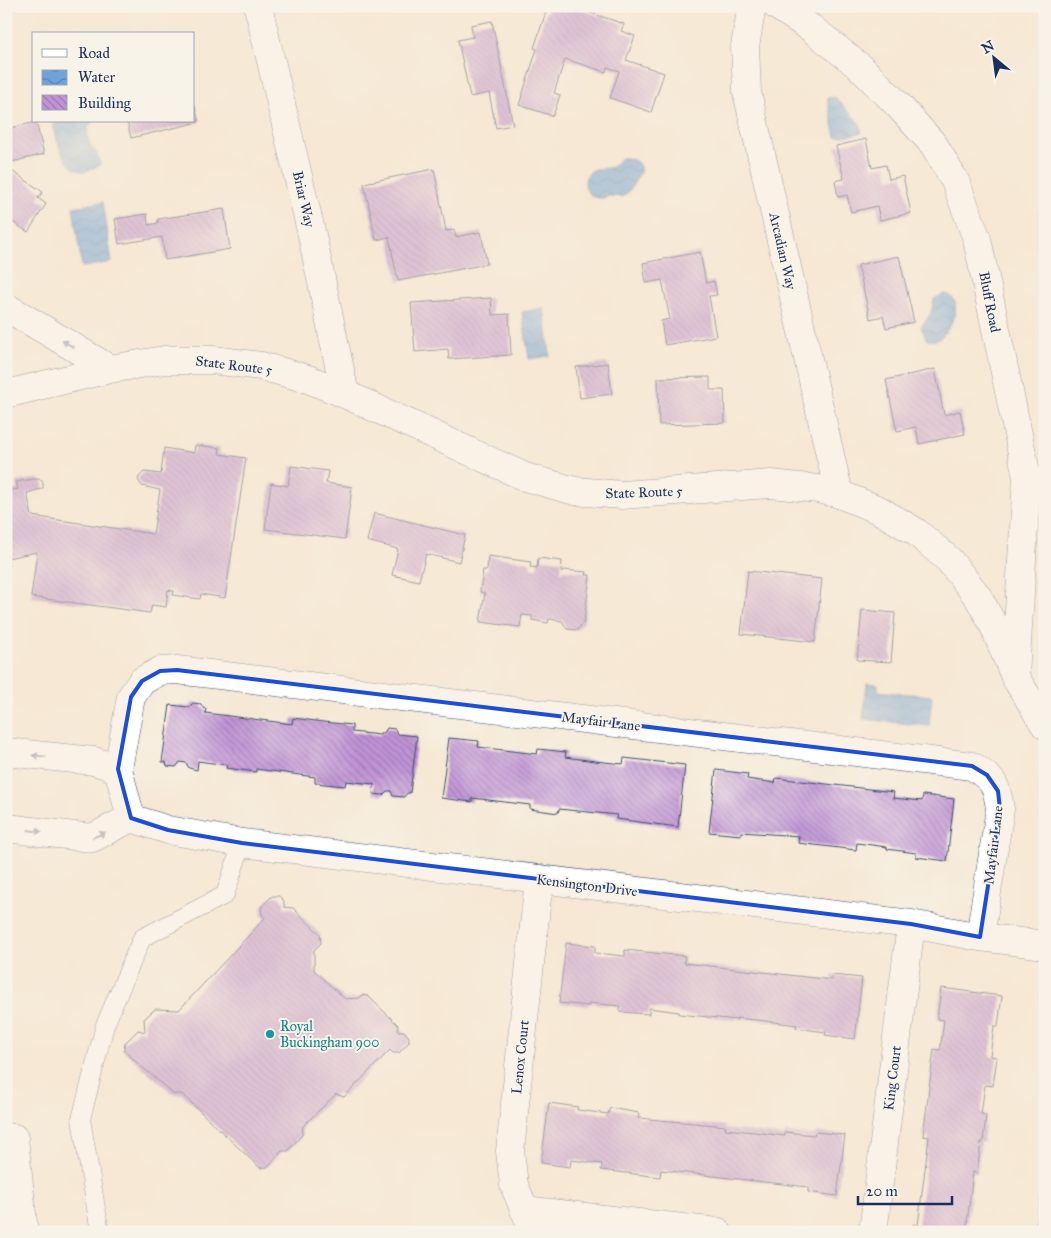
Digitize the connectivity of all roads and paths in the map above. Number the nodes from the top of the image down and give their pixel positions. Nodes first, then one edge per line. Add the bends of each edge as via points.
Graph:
1 (258, 6) edge
2 (752, 6) edge
3 (777, 6) edge
4 (6, 307) edge
5 (110, 369) junction
6 (6, 394) edge
7 (345, 394) junction
8 (839, 494) junction
9 (1016, 677) junction
10 (1045, 726) edge
11 (6, 752) edge
12 (118, 768) junction
13 (131, 818) junction
14 (6, 828) edge
15 (242, 843) junction
16 (539, 879) junction
17 (911, 924) junction
18 (980, 936) junction
19 (1045, 945) edge
20 (6, 1137) edge
21 (529, 1221) edge
22 (24, 1232) edge
23 (100, 1232) edge
24 (718, 1232) edge
25 (873, 1232) edge

1 - 7 street, Briar Way via 312,235
2 - 8 street, Arcadian Way via 745,46 747,92
3 - 9 street, Bluff Road via 860,67 934,145 956,184 977,239 1026,477
5 -> 4 street
5 - 6 street, State Route 5
5 - 7 street, State Route 5 via 164,360 213,360 261,366 308,378
7 - 8 street, State Route 5 via 525,477 575,491 622,495 771,484
8 - 9 street, State Route 5 via 879,510 916,532 949,560 978,597
9 - 10 street, State Route 5
12 -> 11 street via 94,761
12 - 13 street
12 - 18 street, Mayfair Lane via 131,697 142,681 160,671 176,670 972,766 987,775 998,791 1000,809
14 -> 13 street via 92,838
13 - 15 street, Kensington Drive via 168,830
15 - 16 street, Kensington Drive
15 - 23 lane via 225,896 142,938 105,1025 81,1119
16 - 17 street, Kensington Drive
16 - 21 street, Lenox Court via 510,1151 514,1185
17 - 18 street, Kensington Drive
17 - 25 street, King Court
18 - 19 street, Kensington Drive
20 - 22 street via 14,1138
21 - 24 street

